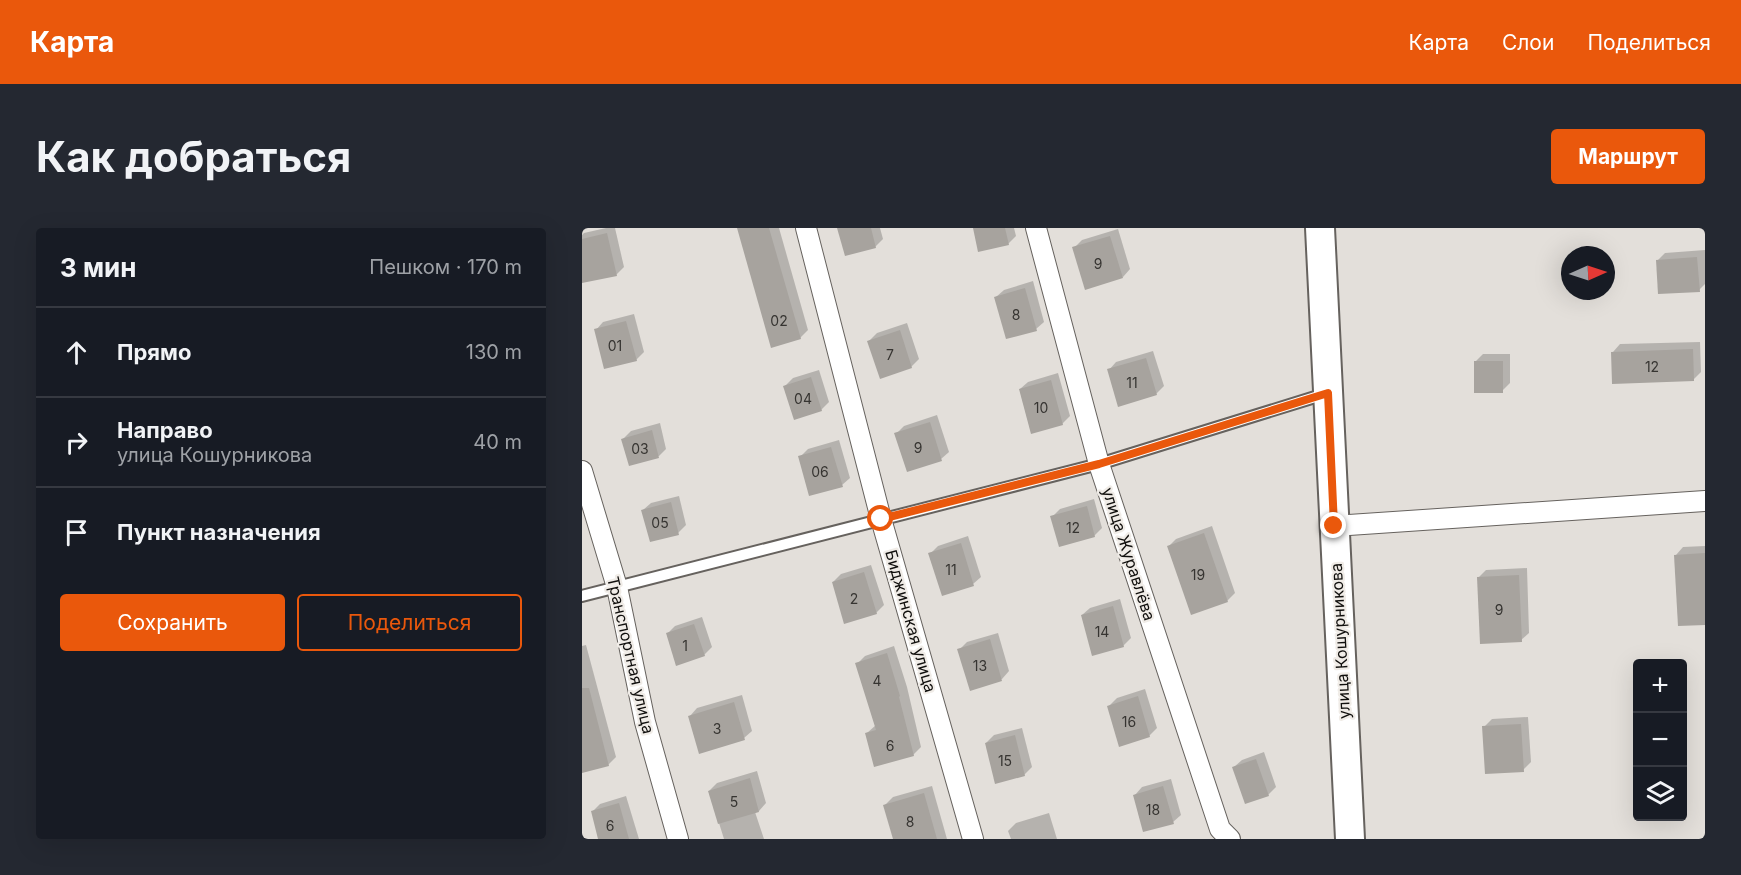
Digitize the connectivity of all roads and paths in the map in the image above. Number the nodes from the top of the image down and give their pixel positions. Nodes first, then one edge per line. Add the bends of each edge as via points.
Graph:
1 (806, 228) edge
2 (1036, 228) edge
3 (1320, 228) edge
4 (1328, 393) junction
5 (1099, 464) junction
6 (582, 471) edge
7 (1705, 501) edge
8 (881, 519) junction
9 (1334, 526) junction
10 (617, 587) junction
11 (582, 596) edge
12 (678, 839) edge
13 (973, 839) edge
14 (1230, 839) edge
15 (1350, 839) edge

1 - 8 street, Биджинская улица
2 - 5 street, улица Журавлёва
3 - 4 main road, улица Кошурникова
4 - 5 lane
4 - 9 main road, улица Кошурникова
5 - 8 lane
5 - 14 street, улица Журавлёва via 1220,829
6 - 10 street, Транспортная улица
7 - 9 street
8 - 10 lane
8 - 13 street, Биджинская улица
9 - 15 main road, улица Кошурникова
10 - 11 lane
10 - 12 street, Транспортная улица via 645,722

